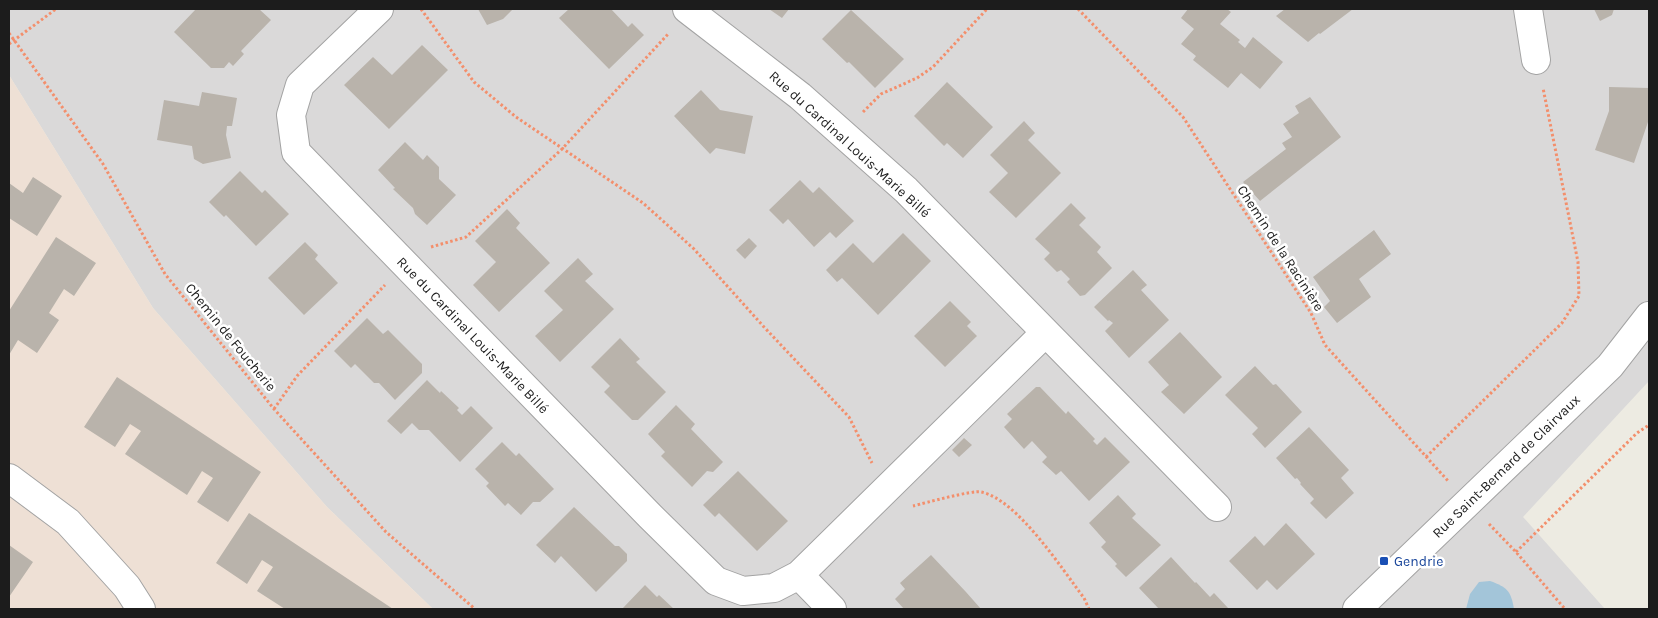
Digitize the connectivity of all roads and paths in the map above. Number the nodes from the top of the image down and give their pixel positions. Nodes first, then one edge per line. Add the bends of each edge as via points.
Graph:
1 (56, 9) edge
2 (379, 9) edge
3 (421, 9) edge
4 (987, 9) edge
5 (1078, 9) edge
6 (1528, 9) edge
7 (688, 10) edge
8 (9, 32) edge
9 (14, 41) junction
10 (9, 44) edge
11 (1536, 60) joint
12 (858, 117) dead end
13 (562, 149) junction
14 (404, 265) junction
15 (1649, 316) edge
16 (1045, 333) junction
17 (274, 409) junction
18 (1649, 425) edge
19 (1426, 457) junction
20 (874, 466) dead end
21 (9, 478) edge
22 (906, 502) dead end
23 (1468, 503) junction
24 (1216, 506) dead end
25 (1516, 552) junction
26 (798, 575) junction
27 (141, 609) edge
28 (475, 609) edge
29 (832, 609) edge
30 (1090, 609) edge
31 (1357, 609) edge
32 (1565, 609) edge

1 - 9 path
2 - 14 street, Rue du Cardinal Louis-Marie Billé via 300,85 291,115 296,152
3 - 13 path via 474,82
4 - 12 path via 933,67 918,78 881,94
5 - 19 path, Chemin de la Racinière via 1183,117 1311,313 1325,345
6 - 11 street
7 - 13 path
7 - 16 street, Rue du Cardinal Louis-Marie Billé via 800,96 906,190
8 - 9 path, Chemin de Foucherie
9 - 10 path
9 - 17 path, Chemin de Foucherie via 103,164 165,274
11 - 19 path via 1578,262 1579,296 1562,323
13 - 14 path via 466,237 422,249
13 - 20 path via 643,203 694,249 849,417
14 - 17 path via 297,376
14 - 26 street, Rue du Cardinal Louis-Marie Billé via 716,580 743,591 774,588
15 - 23 street, Rue Saint-Bernard de Clairvaux via 1610,366
16 - 24 street, Rue du Cardinal Louis-Marie Billé
16 - 26 street, Rue du Cardinal Louis-Marie Billé
17 - 28 path, Chemin de Foucherie via 386,532
18 - 25 path via 1637,433
19 - 23 path, Chemin de la Racinière
21 - 27 street via 68,522 128,587
22 - 30 path via 913,506 979,491 998,498 1036,534
23 - 25 path, Chemin de la Racinière
23 - 31 street, Rue Saint-Bernard de Clairvaux
25 - 32 path, Chemin de la Racinière
26 - 29 street

